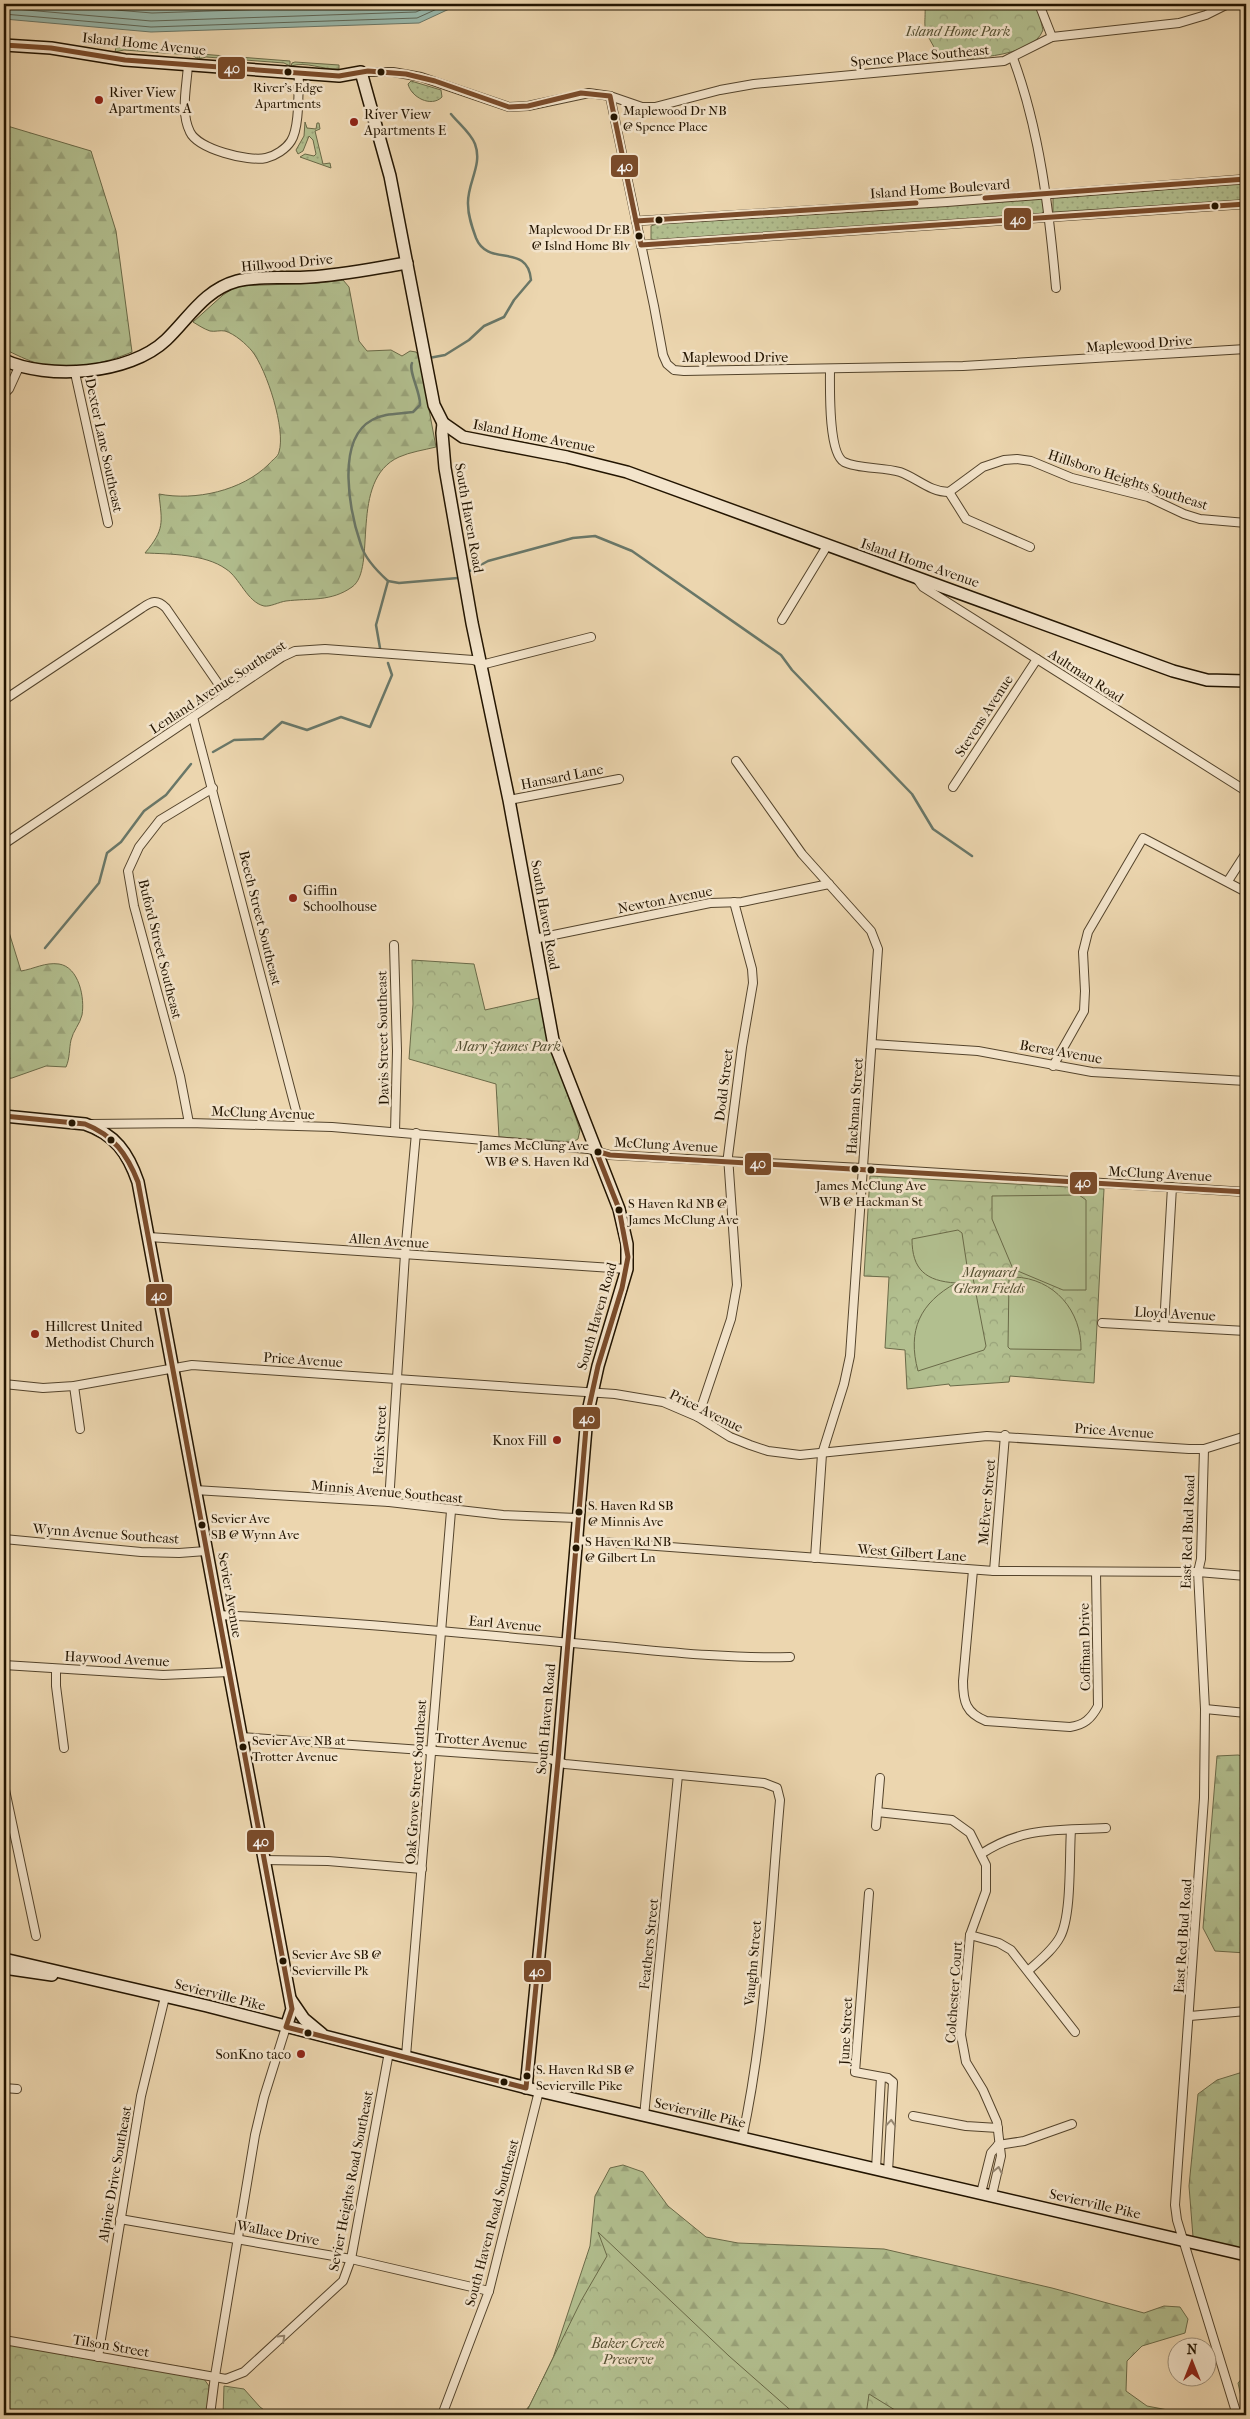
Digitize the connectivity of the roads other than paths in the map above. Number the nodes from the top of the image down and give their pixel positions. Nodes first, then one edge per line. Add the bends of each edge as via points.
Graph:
1 (1039, 4) edge
2 (1228, 4) edge
3 (1052, 37) junction
4 (4, 45) edge
5 (1012, 58) junction
6 (188, 64) junction
7 (361, 72) junction
8 (299, 73) junction
9 (610, 96) junction
10 (1246, 180) edge
11 (1046, 194) junction
12 (1246, 204) edge
13 (1049, 217) junction
14 (636, 221) junction
15 (641, 245) junction
16 (407, 263) junction
17 (1056, 288) dead end
18 (1246, 349) edge
19 (4, 360) edge
20 (19, 367) junction
21 (830, 369) junction
22 (75, 373) junction
23 (4, 394) edge
24 (443, 423) junction
25 (949, 492) junction
26 (108, 523) dead end
27 (1246, 523) edge
28 (827, 546) junction
29 (1030, 547) dead end
30 (916, 577) junction
31 (782, 620) dead end
32 (591, 637) dead end
33 (1037, 659) junction
34 (480, 662) junction
35 (1246, 681) edge
36 (226, 695) junction
37 (4, 700) edge
38 (193, 717) junction
39 (736, 761) dead end
40 (619, 779) dead end
41 (953, 787) dead end
42 (213, 788) junction
43 (1246, 791) edge
44 (509, 800) junction
45 (4, 844) edge
46 (1246, 853) edge
47 (1228, 881) junction
48 (829, 884) junction
49 (1246, 892) edge
50 (734, 902) junction
51 (534, 939) junction
52 (394, 945) dead end
53 (872, 1044) junction
54 (1053, 1066) junction
55 (1246, 1081) edge
56 (4, 1116) edge
57 (189, 1123) junction
58 (85, 1124) junction
59 (300, 1126) junction
60 (395, 1132) junction
61 (416, 1133) junction
62 (596, 1151) junction
63 (728, 1161) junction
64 (862, 1168) junction
65 (1172, 1187) junction
66 (1246, 1192) edge
67 (149, 1237) junction
68 (405, 1254) junction
69 (627, 1269) junction
70 (1102, 1322) dead end
71 (1164, 1326) junction
72 (1246, 1331) edge
73 (173, 1368) junction
74 (396, 1380) junction
75 (4, 1384) edge
76 (74, 1386) junction
77 (591, 1393) junction
78 (698, 1417) junction
79 (80, 1429) dead end
80 (1005, 1436) junction
81 (1246, 1436) edge
82 (1204, 1448) junction
83 (822, 1454) junction
84 (195, 1490) junction
85 (389, 1502) junction
86 (451, 1511) junction
87 (578, 1518) junction
88 (4, 1538) edge
89 (576, 1540) junction
90 (206, 1551) junction
91 (815, 1558) junction
92 (973, 1570) junction
93 (994, 1571) junction
94 (1096, 1572) junction
95 (1198, 1572) junction
96 (1246, 1576) edge
97 (218, 1615) junction
98 (441, 1630) junction
99 (568, 1642) junction
100 (790, 1657) dead end
101 (4, 1665) edge
102 (56, 1669) junction
103 (229, 1672) junction
104 (1205, 1710) junction
105 (1246, 1713) edge
106 (241, 1737) junction
107 (64, 1748) dead end
108 (430, 1750) junction
109 (558, 1761) junction
110 (678, 1775) junction
111 (880, 1778) dead end
112 (4, 1785) edge
113 (777, 1788) joint
114 (877, 1812) junction
115 (8, 1824) edge
116 (876, 1826) dead end
117 (1106, 1828) dead end
118 (1071, 1830) junction
119 (981, 1854) junction
120 (263, 1860) junction
121 (422, 1869) junction
122 (869, 1893) dead end
123 (970, 1935) junction
124 (36, 1936) dead end
125 (4, 1959) edge
126 (4, 1968) edge
127 (1029, 1970) junction
128 (76, 1977) junction
129 (165, 1997) junction
130 (290, 1998) junction
131 (1246, 2011) edge
132 (1190, 2016) junction
133 (286, 2027) junction
134 (1075, 2032) dead end
135 (325, 2036) junction
136 (389, 2052) junction
137 (406, 2056) junction
138 (881, 2077) junction
139 (4, 2088) edge
140 (526, 2088) junction
141 (17, 2089) dead end
142 (539, 2091) junction
143 (644, 2116) junction
144 (913, 2116) dead end
145 (1072, 2124) dead end
146 (998, 2128) junction
147 (742, 2139) junction
148 (998, 2144) junction
149 (876, 2169) junction
150 (888, 2172) junction
151 (987, 2194) junction
152 (120, 2219) junction
153 (239, 2238) junction
154 (1183, 2240) junction
155 (1246, 2255) edge
156 (351, 2258) junction
157 (489, 2291) junction
158 (4, 2340) edge
159 (98, 2357) junction
160 (215, 2376) junction
161 (226, 2379) joint
162 (210, 2415) edge
163 (442, 2415) edge
164 (1237, 2415) edge

1 - 3 street
2 - 3 street, Spence Place Southeast via 1179,23
3 - 5 street, Spence Place Southeast
4 - 6 street, Island Home Avenue via 51,48 124,60
5 - 9 street, Spence Place Southeast via 1004,62 746,85 655,107 634,105
5 - 11 street via 1027,95
6 - 8 street, Island Home Avenue
6 - 8 street via 185,117 193,138 210,149 255,158 274,156 292,140 296,126
7 - 8 street, Island Home Avenue via 339,76
7 - 9 street via 393,72 421,77 509,107 528,106 581,93
7 - 16 street via 387,161
9 - 14 street, Maplewood Drive
10 - 11 street, Island Home Boulevard
11 - 13 street
11 - 14 street, Island Home Boulevard
12 - 13 street
13 - 15 street
13 - 17 street
14 - 15 street, Maplewood Drive
15 - 21 street, Maplewood Drive via 663,355 674,370
16 - 22 street, Hillwood Drive via 325,276 237,281 206,296 165,341 138,357
16 - 24 street via 430,388
18 - 21 street, Maplewood Drive via 1014,364
19 - 20 street, Hillwood Drive
20 - 22 street, Hillwood Drive
20 - 23 street
21 - 25 street via 833,434 841,460 892,470 934,490
22 - 26 street, Dexter Lane Southeast
24 - 28 street, Island Home Avenue via 463,437 567,457 632,474
24 - 34 street, South Haven Road via 445,468
25 - 27 street, Hillsboro Heights Southeast via 983,467 1017,459 1072,478 1148,497 1200,519
25 - 29 street via 966,519
28 - 30 street, Island Home Avenue
28 - 31 street
30 - 33 street, Aultman Road via 923,587
30 - 35 street, Island Home Avenue via 1174,671 1207,680
32 - 34 street, Lenland Avenue Southeast via 485,664
33 - 41 street, Stevens Avenue
33 - 43 street, Aultman Road
34 - 36 street, Lenland Avenue Southeast via 308,649 282,657
34 - 44 street, South Haven Road
36 - 37 street via 166,608 156,601
36 - 38 street, Lenland Avenue Southeast
38 - 42 street, Beech Street Southeast
38 - 45 street, Lenland Avenue Southeast
39 - 48 street, Hackman Street via 802,854
40 - 44 street, Hansard Lane
42 - 57 street, Buford Street Southeast via 160,820 139,847 128,871
42 - 59 street, Beech Street Southeast
44 - 51 street, South Haven Road
46 - 47 street
47 - 49 street
47 - 54 street via 1144,838 1088,932 1083,952 1084,1011
48 - 50 street, Newton Avenue
48 - 53 street, Hackman Street via 876,939
50 - 51 street, Newton Avenue via 710,903
50 - 63 street, Dodd Street via 751,962 753,983
51 - 62 street, South Haven Road via 553,1040
52 - 60 street, Davis Street Southeast
53 - 54 street, Berea Avenue via 978,1051
53 - 64 street, Hackman Street
54 - 55 street, Berea Avenue via 1092,1072
56 - 58 street, Sevier Avenue
57 - 58 street, McClung Avenue
57 - 59 street, McClung Avenue
58 - 67 street, Sevier Avenue via 112,1137 127,1154 138,1182
59 - 60 street, McClung Avenue
60 - 61 street, McClung Avenue
61 - 62 street, McClung Avenue
61 - 68 street, Felix Street
62 - 63 street, McClung Avenue via 610,1155
62 - 69 street, South Haven Road via 625,1230
63 - 64 street, McClung Avenue
63 - 78 street, Dodd Street via 737,1285 731,1319
64 - 65 street, McClung Avenue
64 - 83 street, Hackman Street via 850,1356
65 - 66 street, McClung Avenue
65 - 71 street
67 - 68 street, Allen Avenue
67 - 73 street, Sevier Avenue
68 - 69 street, Allen Avenue
68 - 74 street, Felix Street
69 - 77 street, South Haven Road
70 - 71 street, Lloyd Avenue
71 - 72 street, Lloyd Avenue
73 - 74 street, Price Avenue via 192,1365
73 - 76 street, Price Avenue
73 - 84 street, Sevier Avenue
74 - 77 street, Price Avenue
74 - 85 street, Felix Street
75 - 76 street, Price Avenue via 43,1388
76 - 79 street
77 - 78 street, Price Avenue via 640,1397
77 - 87 street, South Haven Road
78 - 83 street, Price Avenue via 730,1437 768,1451
80 - 82 street, Price Avenue
80 - 83 street, Price Avenue
80 - 93 street, McEver Street
81 - 82 street, Price Avenue
82 - 95 street, East Red Bud Road
83 - 91 street, Hackman Street
84 - 85 street, Minnis Avenue Southeast
84 - 90 street, Sevier Avenue
85 - 86 street, Minnis Avenue Southeast
86 - 87 street, Minnis Avenue Southeast
86 - 98 street, Oak Grove Street Southeast
87 - 89 street, South Haven Road
88 - 90 street, Wynn Avenue Southeast via 141,1552
89 - 91 street, West Gilbert Lane
89 - 99 street, South Haven Road
90 - 97 street, Sevier Avenue
91 - 92 street, West Gilbert Lane
92 - 93 street, West Gilbert Lane
92 - 94 street, Coffman Drive via 963,1681 966,1707 977,1718 986,1721 1070,1728 1088,1721 1098,1706
93 - 94 street, West Gilbert Lane
94 - 95 street, West Gilbert Lane
95 - 96 street, West Gilbert Lane
95 - 104 street, East Red Bud Road
97 - 98 street, Earl Avenue
97 - 103 street, Sevier Avenue
98 - 99 street, Earl Avenue
98 - 108 street, Oak Grove Street Southeast
99 - 100 street, Earl Avenue via 758,1658
99 - 109 street, South Haven Road
101 - 102 street, Haywood Avenue
102 - 103 street, Haywood Avenue via 163,1675
102 - 107 street
103 - 106 street, Sevier Avenue
104 - 105 street
104 - 132 street, East Red Bud Road via 1204,1798
106 - 108 street, Trotter Avenue
106 - 120 street, Sevier Avenue
108 - 109 street, Trotter Avenue
108 - 121 street, Oak Grove Street Southeast
109 - 110 street, Trotter Avenue
109 - 140 street, South Haven Road
110 - 113 street, Trotter Avenue via 764,1783
110 - 143 street, Feathers Street
111 - 114 street
112 - 115 street
113 - 147 street, Vaughn Street via 780,1800 758,2047
114 - 116 street
114 - 119 street, Colchester Court via 952,1820 970,1833
115 - 124 street
117 - 118 street
118 - 119 street via 1028,1832 1010,1837
118 - 127 street via 1061,1936 1050,1952
119 - 123 street, Colchester Court via 986,1865 986,1891
120 - 121 street via 328,1861
120 - 130 street, Sevier Avenue
121 - 137 street, Oak Grove Street Southeast
122 - 138 street, June Street via 855,2072
123 - 127 street via 1012,1950
123 - 146 street, Colchester Court via 962,2051 993,2110
125 - 128 street, Sevierville Pike
126 - 128 street
127 - 134 street
128 - 129 street, Sevierville Pike
129 - 133 street, Sevierville Pike
129 - 152 street, Alpine Drive Southeast via 141,2096
130 - 133 street, Sevier Avenue via 292,2009
130 - 135 street via 304,2019
131 - 132 street
132 - 154 street, East Red Bud Road via 1174,2194 1176,2220
133 - 135 street, Sevierville Pike
133 - 153 street via 260,2112
135 - 136 street, Sevierville Pike
136 - 137 street, Sevierville Pike
136 - 156 street, Sevier Heights Road Southeast
137 - 140 street, Sevierville Pike
138 - 149 street
150 -> 138 street via 893,2082
139 - 141 street
140 - 142 street, Sevierville Pike
142 - 143 street, Sevierville Pike
142 - 157 street, South Haven Road Southeast
143 - 147 street, Sevierville Pike
144 - 146 street
145 - 148 street via 1030,2139
146 - 148 street, Colchester Court
147 - 149 street, Sevierville Pike
148 - 151 street, Colchester Court via 991,2154
149 - 150 street, Sevierville Pike
150 - 151 street, Sevierville Pike
151 - 154 street, Sevierville Pike
152 - 153 street, Wallace Drive
152 - 159 street, Alpine Drive Southeast
153 - 156 street, Wallace Drive
153 - 160 street
154 - 155 street, Sevierville Pike
154 - 164 street, East Red Bud Road
156 - 157 street, Wallace Drive
161 -> 156 street, Sevier Heights Road Southeast via 246,2370 343,2281
157 - 163 street, South Haven Road Southeast
158 - 159 street, Tilson Street
159 - 160 street, Tilson Street
160 - 161 street, Tilson Street
160 - 162 street

